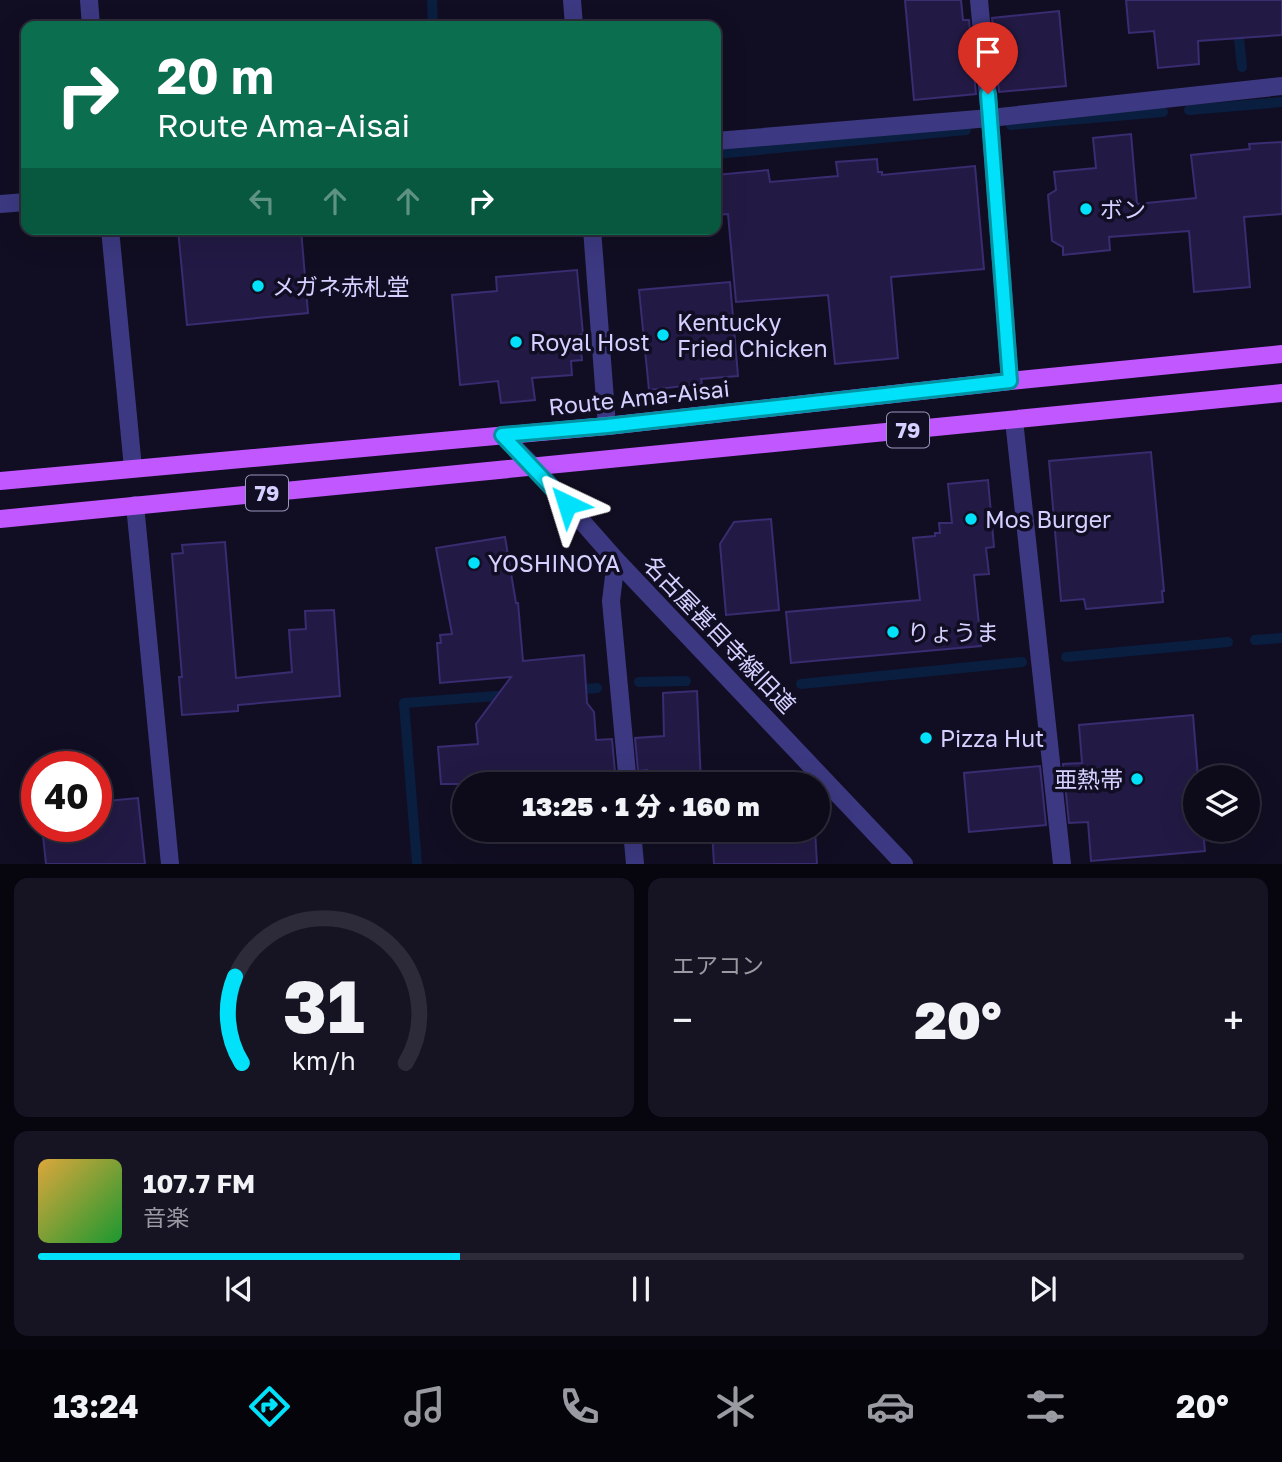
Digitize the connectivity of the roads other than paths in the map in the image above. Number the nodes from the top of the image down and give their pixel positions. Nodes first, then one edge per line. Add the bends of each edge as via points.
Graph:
1 (89, 0) edge
2 (572, 0) edge
3 (979, 0) edge
4 (91, 21) edge
5 (574, 21) edge
6 (1282, 86) edge
7 (990, 118) junction
8 (721, 141) edge
9 (21, 202) edge
10 (0, 204) edge
11 (111, 235) edge
12 (592, 235) edge
13 (1282, 354) edge
14 (1010, 381) junction
15 (1282, 393) edge
16 (1014, 419) junction
17 (607, 426) junction
18 (502, 435) junction
19 (534, 467) junction
20 (133, 468) junction
21 (0, 481) edge
22 (135, 505) junction
23 (0, 519) edge
24 (616, 561) junction
25 (627, 772) edge
26 (633, 842) edge
27 (170, 863) edge
28 (635, 863) edge
29 (904, 863) edge
30 (1062, 863) edge

1 - 4 street
2 - 5 street
3 - 7 street
6 - 7 street
7 - 8 street
7 - 14 street
9 - 10 street
11 - 20 street
12 - 17 street
13 - 14 main road, Route Ama-Aisai / 79
14 - 17 main road, Route Ama-Aisai / 79
15 - 16 main road, 79
16 - 19 main road, 79
16 - 30 street
17 - 18 main road, Route Ama-Aisai / 79
18 - 19 street, 名古屋甚目寺線旧道
18 - 20 main road, Route Ama-Aisai / 79
19 - 22 main road, 79
19 - 24 street, 名古屋甚目寺線旧道
20 - 21 main road, Route Ama-Aisai / 79
22 - 23 main road, 79
22 - 27 street
24 - 25 street via 611,601
24 - 29 street, 名古屋甚目寺線旧道
26 - 28 street

